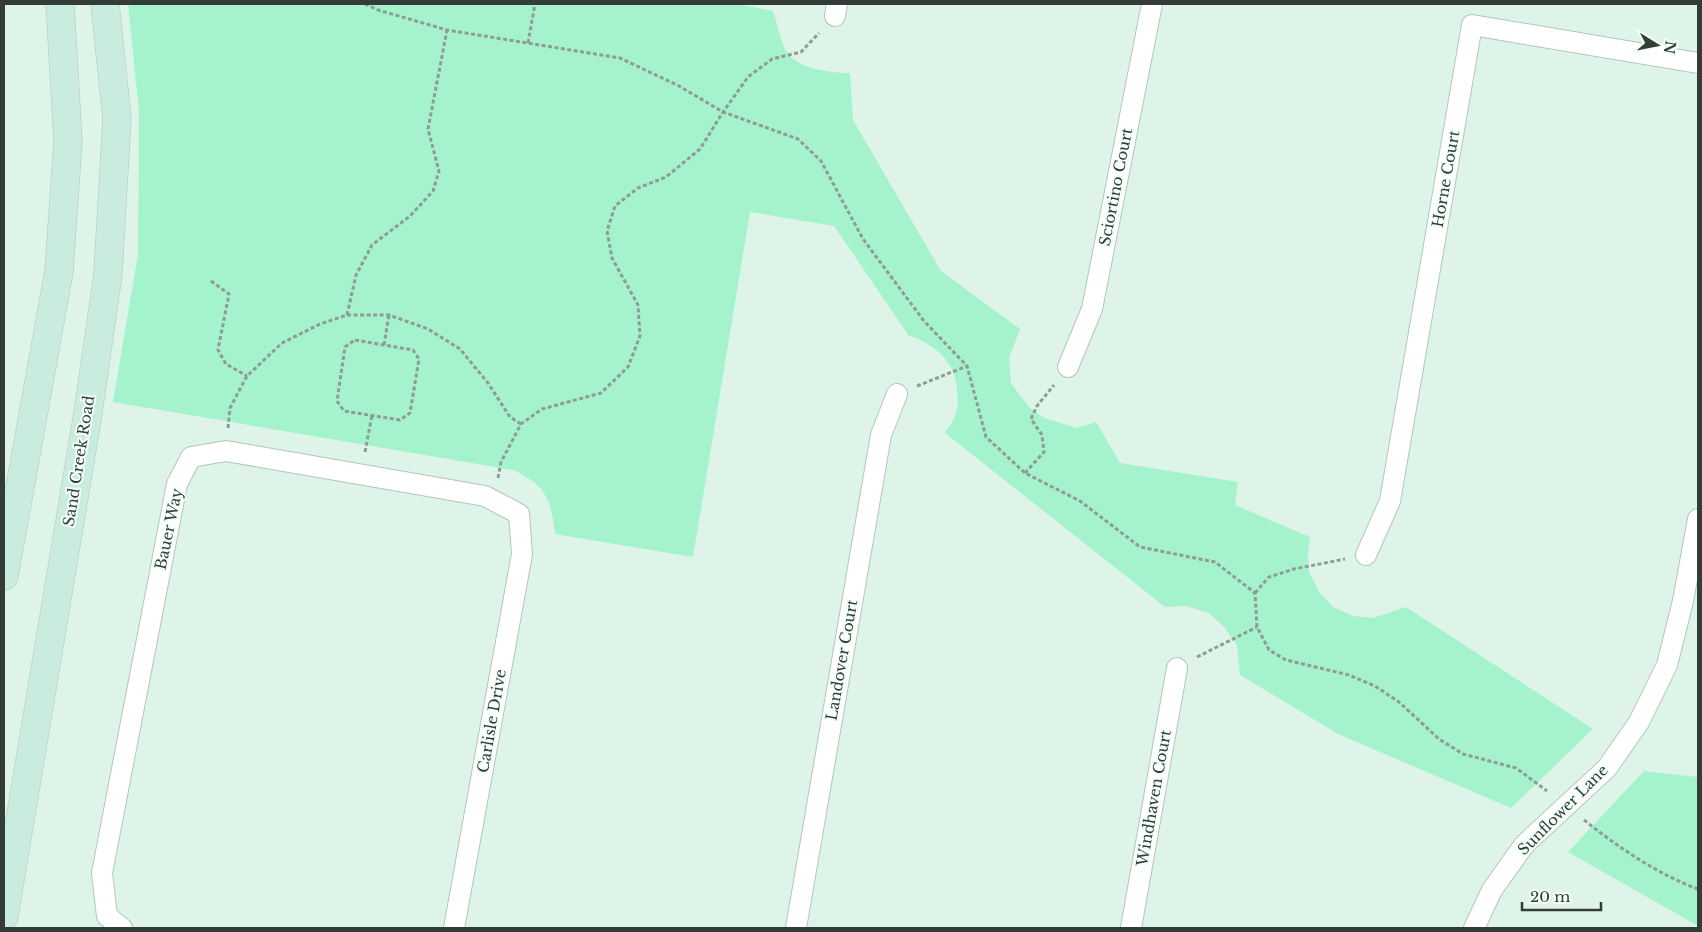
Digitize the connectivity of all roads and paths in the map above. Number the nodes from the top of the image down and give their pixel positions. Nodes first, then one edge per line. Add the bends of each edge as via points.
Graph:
1 (60, 4) edge
2 (105, 4) edge
3 (365, 4) edge
4 (535, 4) edge
5 (1152, 4) edge
6 (836, 10) edge
7 (447, 30) junction
8 (528, 43) junction
9 (1698, 63) edge
10 (722, 112) junction
11 (211, 281) dead end
12 (347, 315) junction
13 (389, 315) junction
14 (384, 345) junction
15 (967, 366) junction
16 (1068, 367) joint
17 (247, 376) junction
18 (897, 394) joint
19 (372, 415) junction
20 (521, 424) junction
21 (226, 450) junction
22 (1025, 473) junction
23 (361, 474) junction
24 (493, 500) junction
25 (520, 514) joint
26 (1698, 519) edge
27 (1366, 555) joint
28 (4, 576) edge
29 (1255, 593) junction
30 (1256, 627) junction
31 (1177, 668) joint
32 (1566, 806) junction
33 (1698, 889) edge
34 (4, 916) edge
35 (122, 928) edge
36 (454, 928) edge
37 (796, 928) edge
38 (1131, 928) edge
39 (1474, 928) edge

1 - 28 main road via 68,141 59,271
2 - 34 main road, Sand Creek Road via 117,118 108,274
3 - 7 path
4 - 8 path
5 - 16 street, Sciortino Court via 1092,310
6 - 10 path via 801,52 772,59 748,78
7 - 8 path
7 - 12 path via 428,129 438,171 433,191 410,216 372,246 356,275
8 - 10 path via 620,58 679,86
9 - 27 street, Horne Court via 1472,25 1390,501
10 - 15 path via 798,139 822,161 862,239 924,321
10 - 20 path via 700,150 666,177 638,188 615,206 607,231 612,258 638,306 640,336 628,367 601,393 542,409
11 - 17 path via 229,294 218,350 226,364
12 - 13 path
12 - 17 path via 282,343
13 - 14 path
13 - 20 path via 428,329 460,349 510,416
14 - 19 path via 413,350 419,359 410,413 400,420
14 - 19 path via 355,340 345,347 337,401 344,410
15 - 18 path
15 - 22 path via 986,437
16 - 22 path via 1037,406 1031,419 1042,435 1044,452
17 - 21 path via 230,408
18 - 37 street, Landover Court via 882,435
19 - 23 path
20 - 24 path via 501,462
21 - 23 street, Bauer Way
21 - 35 street, Bauer Way via 191,457 177,484 102,873 107,916
22 - 29 path via 1080,501 1140,546 1214,562
23 - 24 street, Bauer Way
24 - 25 street, Bauer Way
25 - 36 street, Carlisle Drive via 522,554
26 - 32 street, Sunflower Lane via 1667,665 1639,722 1607,768
27 - 29 path via 1269,577
29 - 30 path
30 - 31 path
30 - 32 path via 1269,650 1286,660 1349,675 1375,686 1399,702 1439,739 1463,754 1516,768
31 - 38 street, Windhaven Court
32 - 33 path via 1614,844 1679,882
32 - 39 street, Sunflower Lane via 1524,846 1492,890

